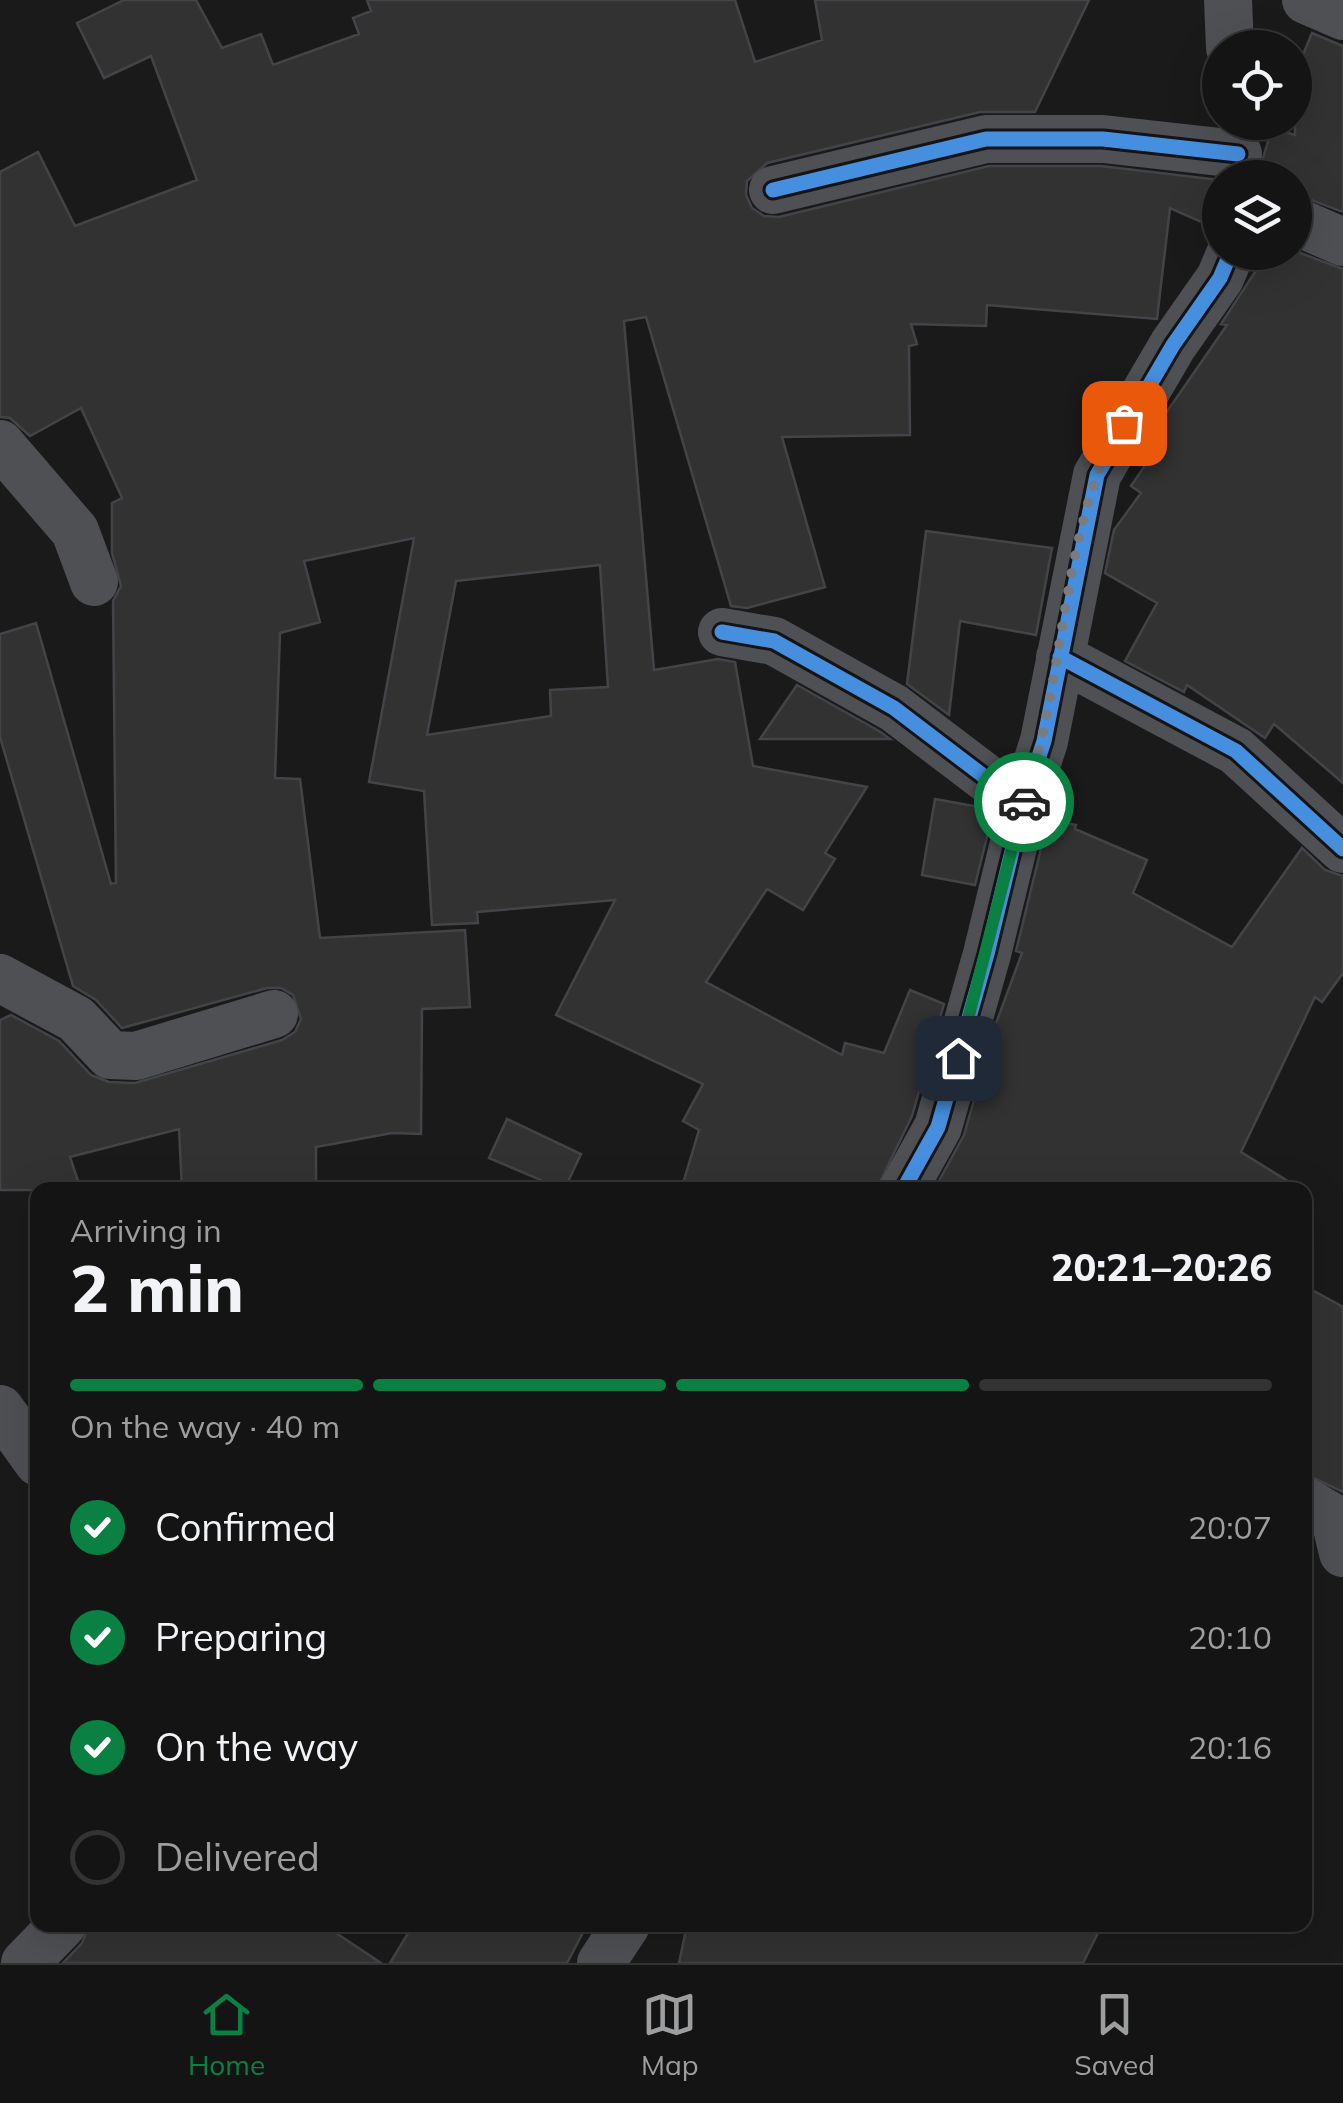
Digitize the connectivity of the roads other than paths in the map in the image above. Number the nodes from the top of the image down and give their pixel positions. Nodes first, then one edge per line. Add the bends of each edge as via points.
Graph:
1 (1228, 0) edge
2 (1306, 0) edge
3 (1343, 16) edge
4 (1229, 30) edge
5 (1238, 151) edge
6 (773, 190) dead end
7 (1312, 228) edge
8 (1343, 242) edge
9 (1223, 270) edge
10 (0, 444) edge
11 (94, 582) dead end
12 (722, 632) dead end
13 (1060, 658) junction
14 (1023, 806) junction
15 (1343, 849) edge
16 (0, 978) edge
17 (274, 1014) dead end
18 (907, 1182) edge
19 (0, 1409) edge
20 (30, 1451) edge
21 (1312, 1506) edge
22 (1343, 1553) edge
23 (55, 1932) edge
24 (622, 1932) edge
25 (26, 1963) edge
26 (602, 1963) edge

1 - 4 street
2 - 3 street
5 - 6 street via 1103,139 986,139
7 - 8 street
9 - 13 street via 1097,475
10 - 11 street via 74,531
12 - 14 street via 774,641 894,708
13 - 14 street
13 - 15 street via 1236,751
14 - 18 street via 938,1127
16 - 17 street via 76,1019 110,1056 136,1056
19 - 20 street
21 - 22 street via 1335,1519
23 - 25 street
24 - 26 street

